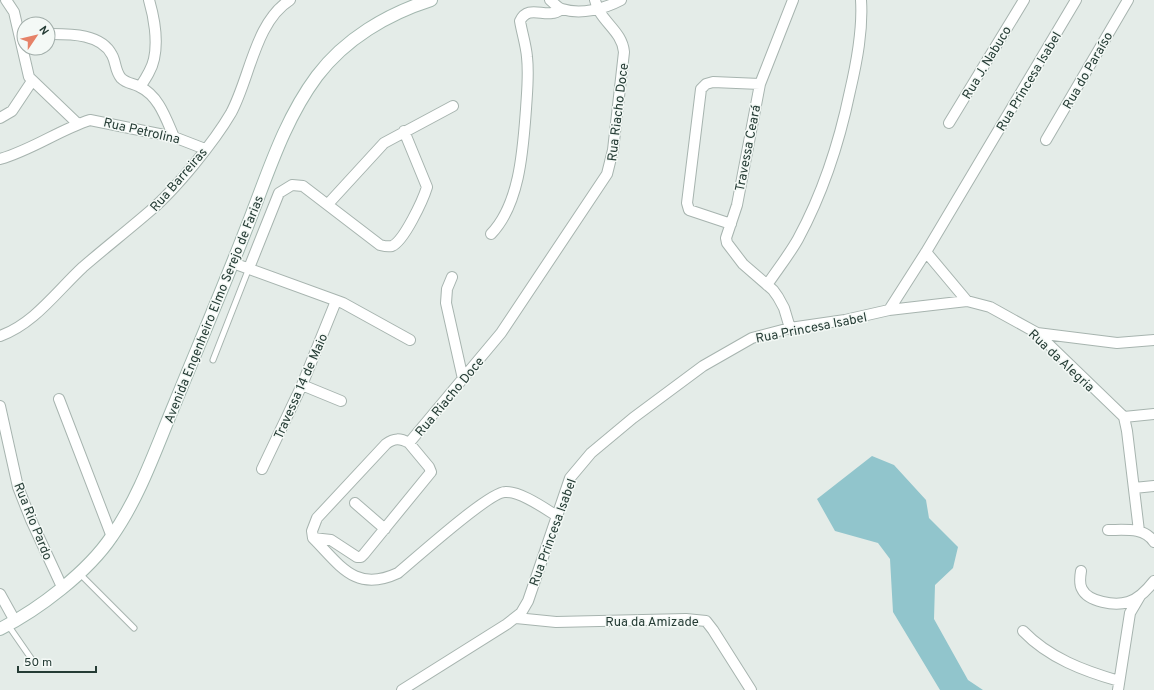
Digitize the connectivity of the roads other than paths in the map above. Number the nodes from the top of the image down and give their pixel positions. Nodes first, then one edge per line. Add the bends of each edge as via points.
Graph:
1 (6, 0) edge
2 (149, 0) edge
3 (290, 0) edge
4 (430, 0) edge
5 (550, 0) edge
6 (621, 0) edge
7 (793, 0) edge
8 (861, 0) edge
9 (1024, 0) edge
10 (1076, 0) edge
11 (1128, 0) edge
12 (596, 5) edge
13 (562, 9) junction
14 (16, 18) edge
15 (56, 34) edge
16 (25, 56) edge
17 (32, 81) junction
18 (760, 84) junction
19 (140, 87) junction
20 (453, 106) dead end
21 (0, 118) edge
22 (77, 123) junction
23 (949, 124) dead end
24 (404, 131) junction
25 (174, 137) junction
26 (1046, 140) dead end
27 (205, 149) junction
28 (0, 159) edge
29 (328, 204) junction
30 (731, 224) junction
31 (491, 234) dead end
32 (926, 252) junction
33 (233, 263) junction
34 (249, 268) junction
35 (452, 277) dead end
36 (767, 285) junction
37 (967, 301) junction
38 (336, 302) junction
39 (889, 310) junction
40 (790, 328) junction
41 (1037, 333) junction
42 (0, 336) edge
43 (410, 340) dead end
44 (1154, 340) edge
45 (213, 360) dead end
46 (463, 379) junction
47 (302, 385) junction
48 (59, 399) dead end
49 (340, 401) dead end
50 (0, 406) edge
51 (1154, 414) edge
52 (1124, 417) junction
53 (409, 443) junction
54 (262, 469) dead end
55 (1154, 486) edge
56 (1134, 488) junction
57 (355, 503) dead end
58 (557, 516) junction
59 (384, 529) junction
60 (1108, 530) dead end
61 (1139, 531) junction
62 (112, 537) junction
63 (313, 538) junction
64 (1154, 542) edge
65 (1081, 571) dead end
66 (79, 572) junction
67 (1154, 581) edge
68 (62, 587) junction
69 (0, 594) edge
70 (1140, 596) junction
71 (516, 618) junction
72 (8, 625) edge
73 (134, 628) dead end
74 (1023, 631) dead end
75 (35, 664) dead end
76 (1119, 685) edge
77 (402, 690) edge
78 (751, 690) edge

1 - 14 street
2 - 19 street via 155,36 155,57
3 - 27 street, Rua Barreiras via 273,14 265,28 230,113
4 - 33 main road, Avenida Engenheiro Elmo Serejo de Farias via 385,18 345,46 318,75 293,114
5 - 13 street
6 - 12 street
7 - 18 street, Travessa Ceará
8 - 36 street via 861,28 840,138 820,195 797,241
9 - 23 street, Rua J. Nabuco
10 - 32 street, Rua Princesa Isabel
11 - 26 street, Rua do Paraíso
12 - 13 street
12 - 46 street, Rua Riacho Doce via 620,38 624,52 610,167 501,333
13 - 31 street via 551,14 532,12 520,21 527,57 528,79 523,150 509,202 500,223
15 - 19 street via 78,35 103,45 112,56 120,77 125,82
16 - 17 street
17 - 21 street via 12,111
17 - 22 street
18 - 30 street, Travessa Ceará via 737,205
18 - 30 street via 713,82 701,89 689,210
19 - 25 street via 157,102
20 - 24 street
22 - 25 street, Rua Petrolina via 98,120
22 - 28 street, Rua Petrolina via 14,155
24 - 29 street via 378,149
24 - 29 street via 427,187 414,218 396,243 389,246 380,245
25 - 27 street, Rua Petrolina
27 - 42 street, Rua Barreiras via 172,190 151,211 104,249 34,316 12,332
29 - 34 street via 303,186 296,184 286,187 279,193
30 - 36 street, Travessa Ceará via 726,238 727,243 743,264
32 - 37 street
32 - 39 street, Rua Princesa Isabel
33 - 34 street
33 - 62 main road, Avenida Engenheiro Elmo Serejo de Farias via 142,483
34 - 38 street
34 - 45 lane
35 - 46 street via 447,289 446,304
36 - 40 street, Travessa Ceará via 781,302
37 - 39 street, Rua da Alegria
37 - 41 street, Rua da Alegria via 990,307
38 - 43 street via 361,311
38 - 47 street, Travessa 14 de Maio
39 - 40 street, Rua Princesa Isabel
40 - 58 street, Rua Princesa Isabel via 740,343 703,366 633,418 580,464 570,478
41 - 44 street via 1116,343
41 - 52 street, Rua da Alegria
46 - 53 street, Rua Riacho Doce
47 - 49 street
47 - 54 street, Travessa 14 de Maio
48 - 62 street
50 - 68 street, Rua Rio Pardo via 18,487
51 - 52 street
52 - 56 street
53 - 59 street via 429,467 430,472
53 - 63 street, Rua Riacho Doce via 391,440 379,450 317,518 312,531
55 - 56 street
56 - 61 street
57 - 59 street
58 - 63 street via 519,495 510,492 498,493 481,504 398,573 373,580 351,575
58 - 71 street, Rua Princesa Isabel via 528,601
59 - 63 street via 361,557 331,540
60 - 61 street
61 - 64 street via 1147,534
62 - 66 main road, Avenida Engenheiro Elmo Serejo de Farias
65 - 70 street via 1082,591 1094,599 1115,603 1127,602
66 - 68 main road, Avenida Engenheiro Elmo Serejo de Farias
66 - 73 lane
67 - 70 street
68 - 72 main road, Avenida Engenheiro Elmo Serejo de Farias via 47,601
69 - 72 street
70 - 76 street via 1130,613
71 - 77 street
71 - 78 street, Rua da Amizade via 556,622 686,619 706,621
72 - 75 lane
74 - 76 street via 1061,659

